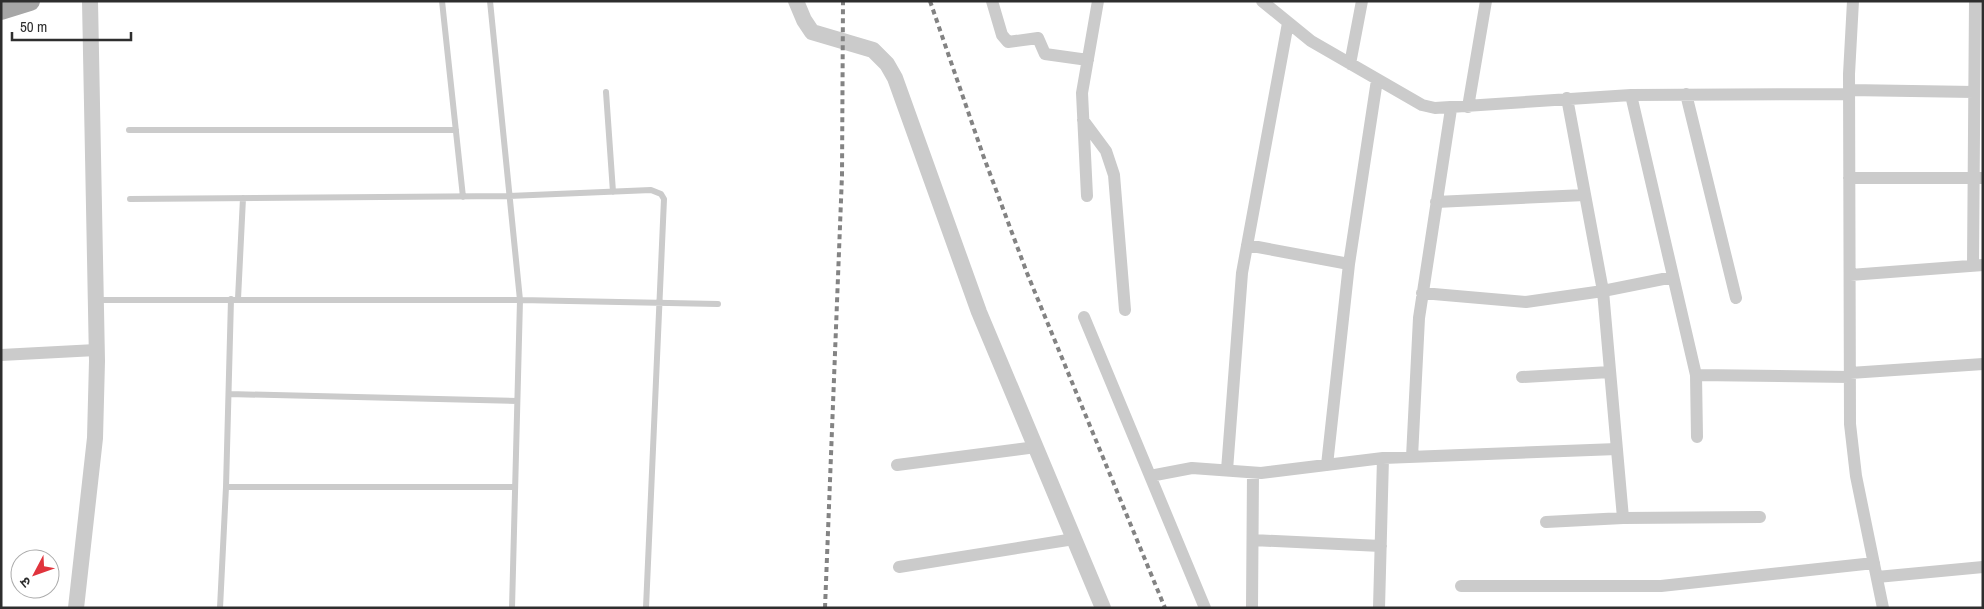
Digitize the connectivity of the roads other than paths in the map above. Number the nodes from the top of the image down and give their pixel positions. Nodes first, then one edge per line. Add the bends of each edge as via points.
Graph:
1 (30, 1) edge
2 (90, 1) edge
3 (442, 1) edge
4 (490, 1) edge
5 (796, 1) edge
6 (992, 1) edge
7 (1098, 1) edge
8 (1262, 1) edge
9 (1362, 1) edge
10 (1486, 1) edge
11 (1853, 1) edge
12 (1975, 1) edge
13 (1, 10) edge
14 (1288, 23) junction
15 (1088, 60) junction
16 (1350, 64) junction
17 (1377, 80) junction
18 (1849, 91) junction
19 (606, 92) dead end
20 (1974, 92) junction
21 (1631, 94) junction
22 (1686, 94) junction
23 (1567, 98) junction
24 (1468, 107) junction
25 (1451, 109) junction
26 (1082, 120) junction
27 (129, 130) dead end
28 (456, 130) junction
29 (1978, 177) edge
30 (1849, 178) junction
31 (614, 192) junction
32 (1585, 195) junction
33 (509, 196) junction
34 (1087, 196) dead end
35 (463, 197) junction
36 (243, 198) junction
37 (130, 199) dead end
38 (1436, 202) junction
39 (1247, 245) junction
40 (1349, 264) junction
41 (1978, 265) edge
42 (1850, 275) junction
43 (1673, 277) junction
44 (1603, 291) junction
45 (1422, 293) junction
46 (1736, 298) dead end
47 (234, 299) junction
48 (96, 300) junction
49 (520, 300) junction
50 (658, 303) junction
51 (718, 304) dead end
52 (1125, 310) dead end
53 (1084, 317) dead end
54 (96, 350) junction
55 (1, 355) edge
56 (1983, 364) edge
57 (1610, 372) junction
58 (1696, 375) junction
59 (1850, 375) junction
60 (1522, 378) dead end
61 (229, 394) junction
62 (517, 400) junction
63 (1696, 437) dead end
64 (1036, 448) junction
65 (1617, 449) junction
66 (1412, 457) junction
67 (1383, 458) junction
68 (896, 465) dead end
69 (1327, 465) junction
70 (1226, 470) junction
71 (1253, 473) junction
72 (1150, 476) junction
73 (226, 486) junction
74 (515, 488) junction
75 (1760, 517) dead end
76 (1622, 518) junction
77 (1546, 522) dead end
78 (1074, 539) junction
79 (1253, 540) junction
80 (1381, 546) junction
81 (1874, 563) junction
82 (899, 567) dead end
83 (1983, 567) edge
84 (1877, 577) junction
85 (1461, 586) dead end
86 (76, 608) edge
87 (220, 608) edge
88 (512, 608) edge
89 (646, 608) edge
90 (1103, 608) edge
91 (1205, 608) edge
92 (1252, 608) edge
93 (1379, 608) edge
94 (1883, 608) edge

1 - 13 main road
2 - 48 street
3 - 28 lane
4 - 33 lane
5 - 64 street via 812,32 873,50 895,78 979,312
6 - 15 street via 1002,35 1008,42 1038,38 1044,54
7 - 15 street
8 - 14 street
9 - 16 street
10 - 24 street
11 - 18 street
12 - 20 street
14 - 16 street
14 - 39 street
15 - 26 street via 1082,94
16 - 17 street
17 - 25 street via 1422,105
17 - 40 street
18 - 20 street
18 - 22 street
18 - 30 street
19 - 31 lane
20 - 29 street
21 - 22 street
21 - 23 street
21 - 43 street
22 - 46 street
23 - 24 street
23 - 32 street
24 - 25 street
25 - 38 street
26 - 34 street
26 - 52 street via 1106,151 1114,175
27 - 28 lane
28 - 35 lane
29 - 30 street
29 - 41 street
30 - 42 street
31 - 33 lane
31 - 50 lane via 656,190 664,199
32 - 38 street
32 - 44 street
33 - 35 lane
33 - 49 lane
35 - 36 lane
36 - 37 lane
36 - 47 lane
38 - 45 street
39 - 40 street
39 - 70 street
40 - 69 street
41 - 42 street
42 - 59 street
43 - 44 street
43 - 58 street
44 - 45 street via 1526,302
44 - 57 street
45 - 66 street
47 - 48 lane
47 - 49 lane
47 - 61 lane
48 - 54 street
49 - 50 lane
49 - 62 lane
50 - 51 lane
50 - 89 lane
53 - 72 street
54 - 55 street
54 - 86 street via 95,438
56 - 59 street
57 - 60 street
57 - 65 street
58 - 59 street
58 - 63 street
59 - 81 street via 1853,451
61 - 62 lane
61 - 73 lane
62 - 74 lane
64 - 68 street
64 - 78 street
65 - 66 street
65 - 76 street
66 - 67 street
67 - 69 street
67 - 80 street
69 - 71 street
70 - 71 street
70 - 72 street via 1187,468
71 - 79 street
72 - 91 street
73 - 74 lane
73 - 87 lane
74 - 88 lane
75 - 76 street
76 - 77 street
78 - 82 street
78 - 90 street
79 - 80 street
79 - 92 street
80 - 93 street
81 - 84 street
81 - 85 street via 1661,586
83 - 84 street
84 - 94 street

